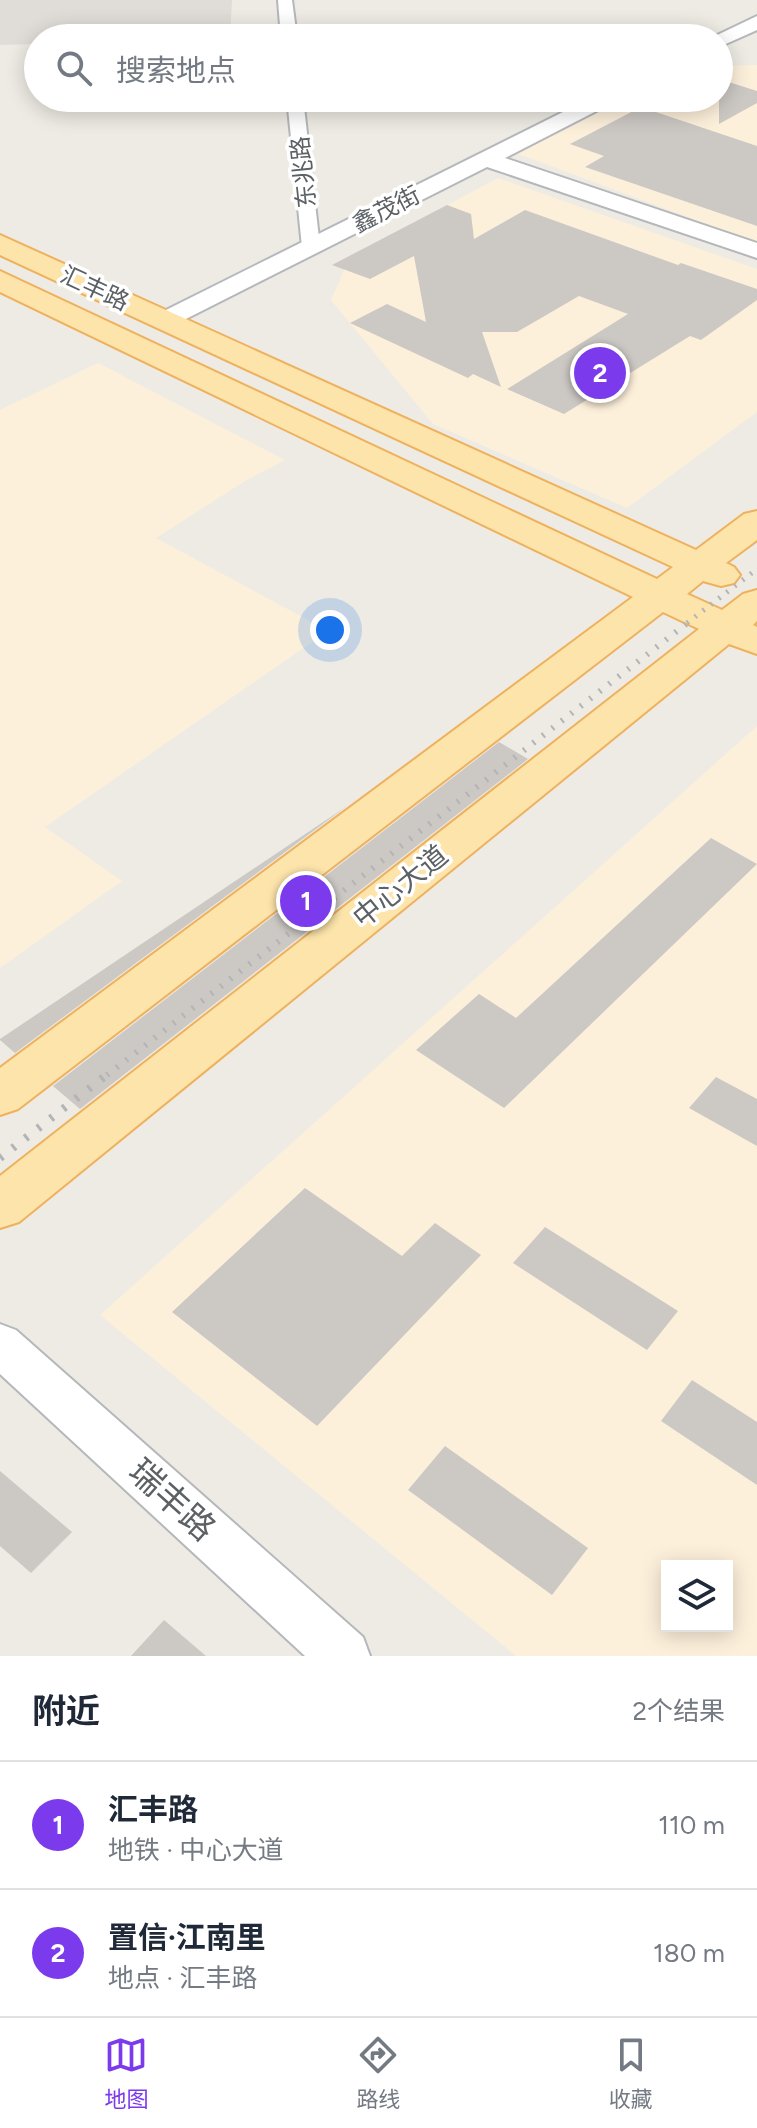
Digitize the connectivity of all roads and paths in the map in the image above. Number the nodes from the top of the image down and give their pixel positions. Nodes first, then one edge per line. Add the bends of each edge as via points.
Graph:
1 (285, 0) edge
2 (757, 22) edge
3 (288, 24) edge
4 (733, 34) edge
5 (297, 112) edge
6 (579, 112) edge
7 (486, 159) junction
8 (0, 244) edge
9 (311, 247) junction
10 (757, 251) edge
11 (0, 280) edge
12 (165, 320) junction
13 (757, 522) edge
14 (757, 550) edge
15 (716, 603) edge
16 (0, 1095) edge
17 (0, 1116) edge
18 (0, 1198) edge
19 (0, 1206) edge
20 (0, 1344) edge
21 (344, 1656) edge

1 - 3 street
2 - 4 street
5 - 9 street, 东兆路
6 - 7 street, 鑫茂街
7 - 9 street, 鑫茂街
7 - 10 street
8 - 12 main road, 汇丰路
9 - 12 street, 鑫茂街
11 - 15 main road, 汇丰路
12 - 15 main road, 汇丰路
13 - 15 main road, 中心大道
14 - 15 main road, 中心大道
15 - 16 main road, 中心大道
15 - 17 main road, 中心大道 via 621,643
15 - 18 main road, 中心大道 via 659,658 58,1127
15 - 19 main road, 中心大道
20 - 21 street, 瑞丰路

